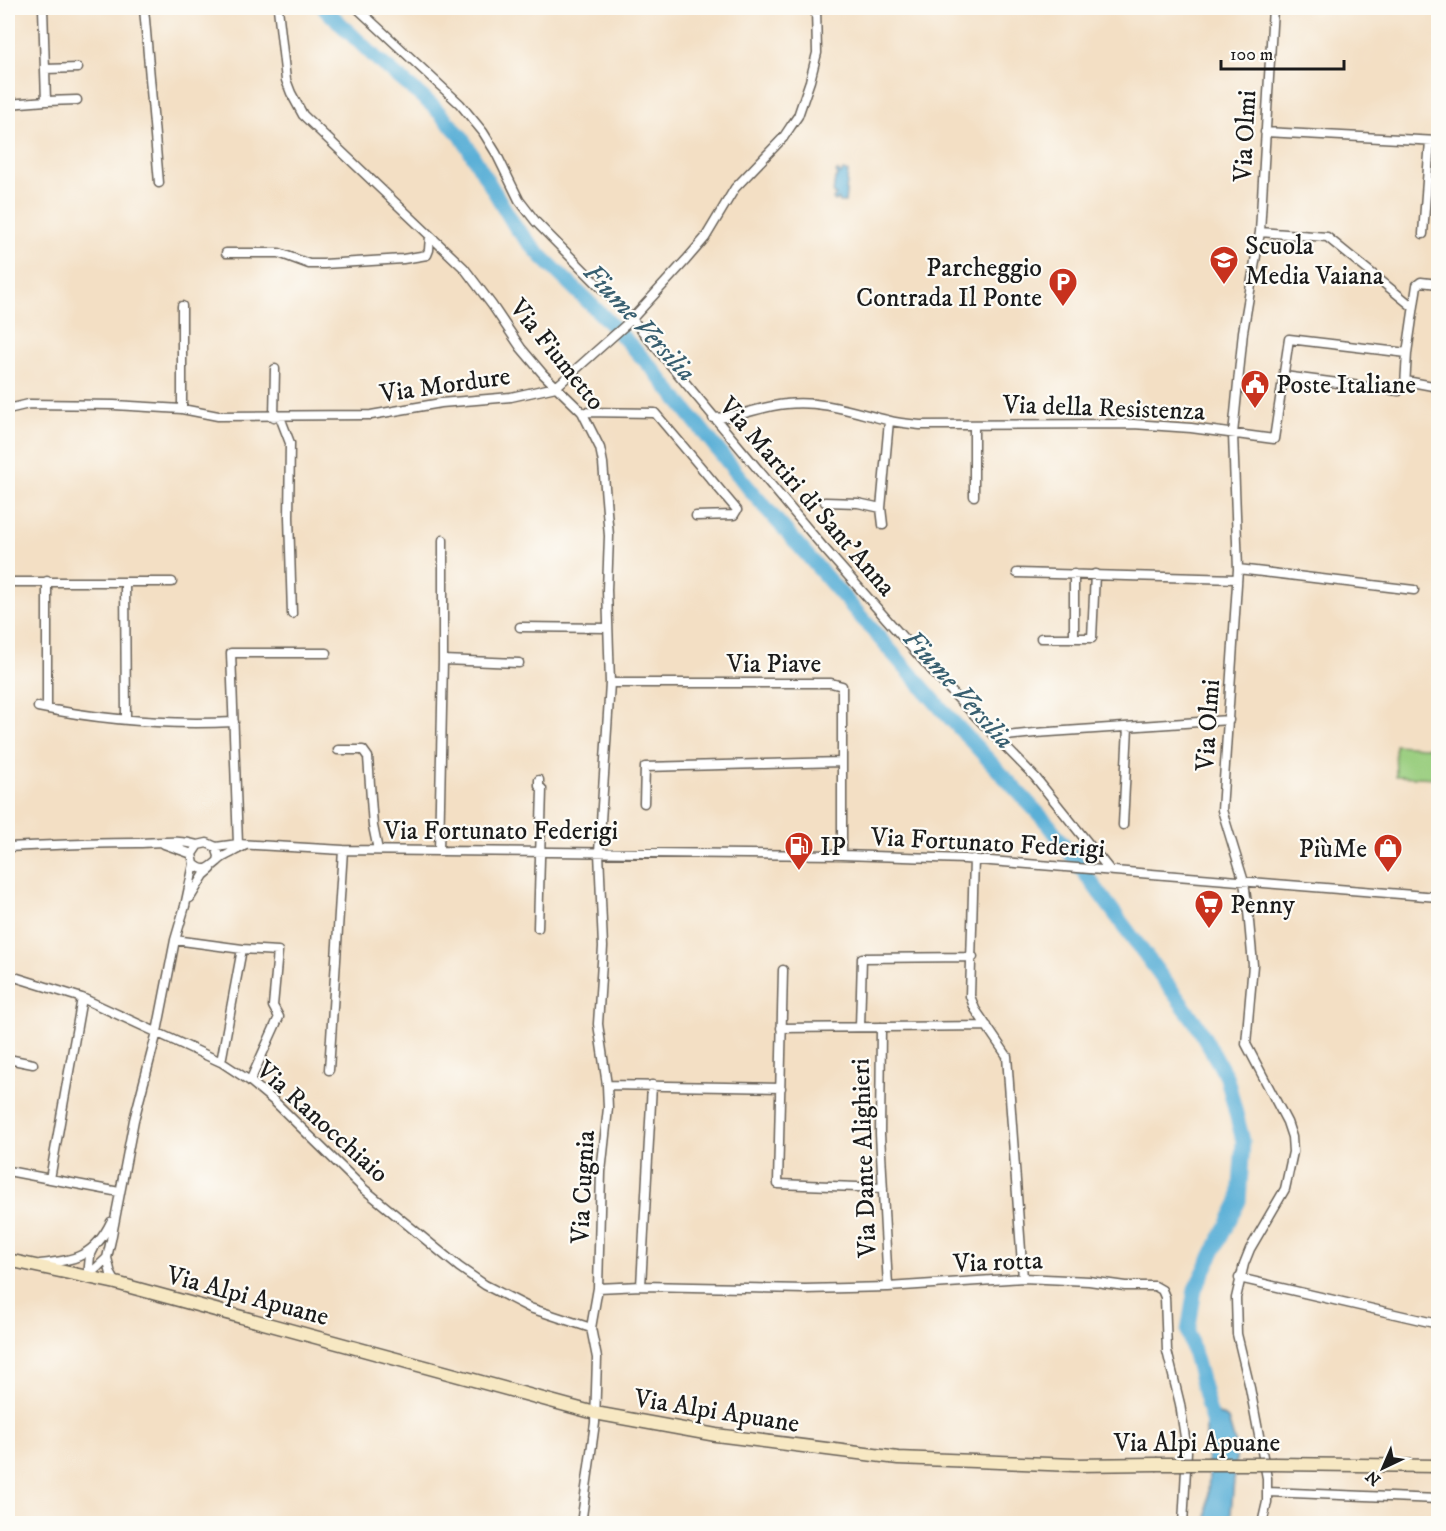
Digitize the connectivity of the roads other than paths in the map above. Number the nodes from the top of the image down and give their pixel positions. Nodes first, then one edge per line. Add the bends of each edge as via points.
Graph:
1 (43, 8) edge
2 (144, 8) edge
3 (278, 8) edge
4 (357, 8) edge
5 (816, 8) edge
6 (1273, 8) edge
7 (78, 68) dead end
8 (45, 69) junction
9 (77, 100) dead end
10 (46, 101) junction
11 (8, 104) edge
12 (1265, 132) junction
13 (1434, 141) edge
14 (159, 183) dead end
15 (1260, 232) junction
16 (1423, 234) dead end
17 (430, 236) junction
18 (226, 253) dead end
19 (1438, 284) edge
20 (182, 306) dead end
21 (1413, 307) junction
22 (630, 320) junction
23 (1407, 353) junction
24 (275, 369) dead end
25 (1284, 376) junction
26 (1406, 381) junction
27 (556, 387) junction
28 (1438, 387) edge
29 (8, 409) edge
30 (182, 409) junction
31 (582, 412) junction
32 (277, 417) junction
33 (713, 418) junction
34 (889, 421) junction
35 (974, 425) junction
36 (1233, 434) junction
37 (974, 496) dead end
38 (825, 502) dead end
39 (881, 508) junction
40 (696, 516) dead end
41 (883, 525) dead end
42 (443, 540) dead end
43 (1238, 569) junction
44 (1017, 573) dead end
45 (1074, 574) junction
46 (1095, 574) junction
47 (1237, 579) junction
48 (48, 581) junction
49 (8, 582) edge
50 (125, 582) junction
51 (172, 582) dead end
52 (1414, 590) dead end
53 (292, 614) dead end
54 (520, 627) dead end
55 (608, 628) junction
56 (1074, 637) junction
57 (1041, 638) dead end
58 (327, 653) dead end
59 (443, 660) junction
60 (519, 663) dead end
61 (610, 682) junction
62 (126, 718) junction
63 (1229, 720) junction
64 (234, 723) junction
65 (1128, 727) junction
66 (997, 737) junction
67 (338, 750) dead end
68 (841, 762) junction
69 (539, 780) dead end
70 (644, 803) dead end
71 (1123, 825) dead end
72 (158, 843) junction
73 (242, 844) junction
74 (198, 845) junction
75 (8, 847) edge
76 (216, 847) junction
77 (343, 850) junction
78 (378, 850) junction
79 (439, 851) junction
80 (540, 852) junction
81 (599, 852) junction
82 (192, 854) junction
83 (842, 855) junction
84 (974, 859) junction
85 (218, 861) junction
86 (194, 864) junction
87 (210, 869) junction
88 (1109, 869) junction
89 (1244, 882) junction
90 (1438, 897) edge
91 (185, 906) junction
92 (537, 928) dead end
93 (175, 940) junction
94 (242, 949) junction
95 (973, 957) junction
96 (783, 970) dead end
97 (8, 975) edge
98 (82, 998) junction
99 (987, 1026) junction
100 (860, 1027) junction
101 (881, 1027) junction
102 (782, 1028) junction
103 (157, 1032) junction
104 (8, 1059) edge
105 (221, 1062) junction
106 (33, 1064) dead end
107 (329, 1070) dead end
108 (250, 1081) junction
109 (607, 1085) junction
110 (652, 1085) junction
111 (781, 1088) junction
112 (8, 1171) edge
113 (50, 1179) junction
114 (883, 1188) junction
115 (119, 1192) junction
116 (115, 1213) junction
117 (94, 1248) junction
118 (106, 1258) junction
119 (8, 1260) edge
120 (33, 1265) junction
121 (88, 1276) junction
122 (1023, 1278) junction
123 (1239, 1278) junction
124 (117, 1282) junction
125 (641, 1286) junction
126 (888, 1287) junction
127 (598, 1288) junction
128 (1438, 1324) edge
129 (591, 1328) junction
130 (595, 1413) junction
131 (1438, 1466) edge
132 (1268, 1492) junction
133 (1438, 1499) edge
134 (582, 1524) edge
135 (1183, 1524) edge
136 (1262, 1524) edge

1 - 8 street
2 - 14 street
3 - 17 street, Via Fiumetto via 286,80 303,115
4 - 22 street, Via Martiri di Sant'Anna via 460,104 483,132 519,200 536,222
5 - 22 street via 816,53 798,116 783,138 735,188 699,245
6 - 12 street, Via Olmi
7 - 8 street
8 - 10 street
9 - 10 street
10 - 11 street
12 - 13 street
12 - 15 street, Via Olmi
13 - 16 street
15 - 21 street via 1327,237
15 - 36 street, Via Olmi via 1243,332
17 - 18 street via 427,255 403,259 309,264 279,253
17 - 27 street, Via Fiumetto via 464,268 520,348
19 - 21 street via 1417,285
20 - 30 street
21 - 23 street
22 - 27 street, Via Mordure
22 - 33 street, Via Martiri di Sant'Anna
23 - 25 street via 1289,339
23 - 26 street
24 - 32 street
25 - 26 street via 1399,391
25 - 36 street via 1274,439
26 - 28 street
27 - 31 street, Via Fiumetto
27 - 32 street, Via Mordure via 511,397 371,415
29 - 30 street, Via Mordure via 60,404
30 - 32 street, Via Mordure via 218,416
31 - 40 street via 655,413 737,510 734,515
31 - 55 street, Via Fiumetto via 600,448 605,479
32 - 53 street via 290,442
33 - 34 street, Via della Resistenza via 802,403 837,407
33 - 66 street, Via Martiri di Sant'Anna via 899,633
34 - 35 street, Via della Resistenza
34 - 39 street
35 - 36 street, Via della Resistenza via 1133,424
35 - 37 street, Via della Resistenza
36 - 43 street, Via Olmi
38 - 39 street
39 - 41 street
42 - 59 street
43 - 47 street, Via Olmi
43 - 52 street
44 - 45 street
45 - 46 street
45 - 56 street
46 - 47 street
46 - 56 street via 1092,638
47 - 63 street, Via Olmi
48 - 49 street
48 - 50 street
48 - 62 street via 43,707
50 - 51 street
50 - 62 street
54 - 55 street
55 - 61 street, Via Fiumetto
56 - 57 street
58 - 64 street via 231,653
59 - 60 street
59 - 79 street
61 - 68 street, Via Piave via 842,686
61 - 81 street, Via Fiumetto
62 - 64 street
63 - 65 street
63 - 89 street, Via Olmi via 1222,810
64 - 73 street
65 - 66 street
65 - 71 street
66 - 88 street, Via Martiri di Sant'Anna via 1035,777
67 - 78 street via 363,750 368,757
68 - 70 street via 645,767
68 - 83 street, Via Piave
69 - 80 street
72 - 74 street via 179,840
72 - 75 street
72 - 82 street
73 - 76 street, Via Fortunato Federigi
73 - 77 street, Via Fortunato Federigi
73 - 85 street
74 - 76 street
74 - 82 street
76 - 85 street
77 - 78 street, Via Fortunato Federigi
77 - 107 street
78 - 79 street, Via Fortunato Federigi
79 - 80 street, Via Fortunato Federigi
80 - 81 street, Via Fortunato Federigi
80 - 92 street
81 - 83 street, Via Fortunato Federigi
81 - 109 street, Via Cugnia via 603,947 598,1024
82 - 86 street
83 - 84 street, Via Fortunato Federigi
84 - 88 street, Via Fortunato Federigi
84 - 95 street
85 - 87 street
86 - 87 street
86 - 91 street
87 - 91 street
88 - 89 street, Via Fortunato Federigi
89 - 90 street, Via Fortunato Federigi
89 - 123 street, Via Olmi via 1253,965 1246,1044 1287,1122 1293,1152 1285,1189 1250,1249
91 - 93 street
93 - 94 street
93 - 103 street
94 - 105 street
94 - 108 street via 278,951 273,1006 279,1017
95 - 99 street via 970,996
95 - 100 street via 862,958
96 - 102 street
97 - 98 street, Via Ranocchiaio
98 - 103 street, Via Ranocchiaio
98 - 113 street
99 - 101 street
99 - 122 street via 1007,1056
100 - 101 street
100 - 102 street
101 - 114 street, Via Dante Alighieri
102 - 111 street
103 - 105 street, Via Ranocchiaio
103 - 115 street
104 - 106 street
105 - 108 street, Via Ranocchiaio
108 - 129 street, Via Ranocchiaio via 364,1188 468,1273 530,1308
109 - 110 street
109 - 127 street, Via Cugnia
110 - 111 street
110 - 125 street
111 - 114 street via 778,1184
112 - 113 street
113 - 115 street
114 - 126 street, Via Dante Alighieri
115 - 116 street
116 - 117 street
116 - 118 street
117 - 120 street via 70,1261
117 - 121 street
118 - 121 street
118 - 124 street
119 - 120 main road, Via Alpi Apuane
120 - 121 main road, Via Alpi Apuane
121 - 124 main road, Via Alpi Apuane
122 - 126 street, Via rotta
122 - 135 street, Via rotta via 1155,1286 1162,1290 1167,1351 1187,1451
123 - 128 street
123 - 132 street, Via Olmi via 1237,1334
124 - 130 main road, Via Alpi Apuane
125 - 126 street, Via rotta
125 - 127 street, Via rotta
127 - 129 street, Via Cugnia
129 - 130 street, Via Cugnia via 597,1358
130 - 131 main road, Via Alpi Apuane, bridge via 716,1436 897,1458 1074,1465
130 - 134 street, Via Cugnia
132 - 133 street
132 - 136 street, Via Olmi

